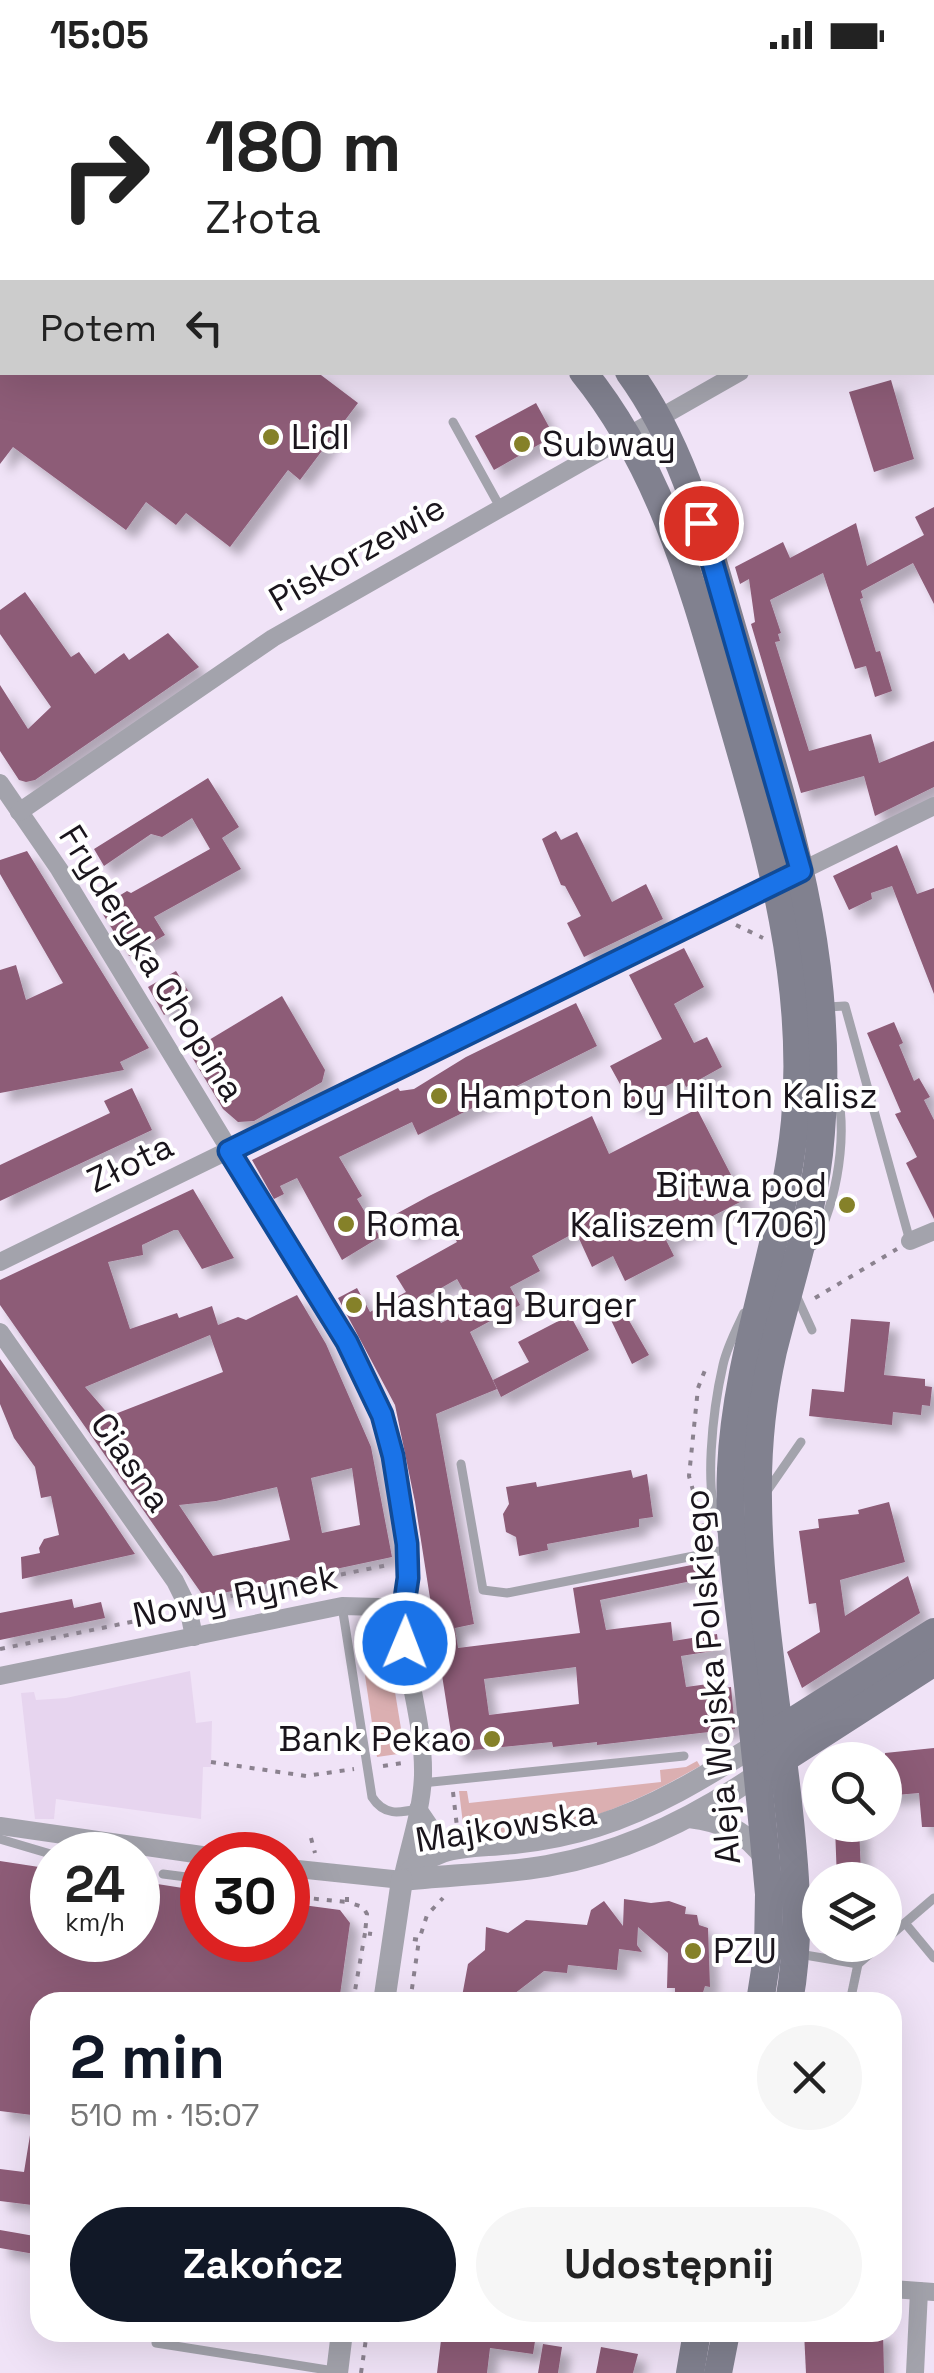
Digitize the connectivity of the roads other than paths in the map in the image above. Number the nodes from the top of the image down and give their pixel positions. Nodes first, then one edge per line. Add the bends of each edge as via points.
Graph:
1 (585, 375) edge
2 (632, 375) edge
3 (735, 375) edge
4 (658, 418) junction
5 (453, 422) dead end
6 (628, 436) junction
7 (500, 509) junction
8 (0, 783) edge
9 (934, 806) edge
10 (19, 812) junction
11 (789, 877) junction
12 (823, 1007) junction
13 (229, 1151) junction
14 (934, 1231) edge
15 (910, 1242) joint
16 (0, 1262) edge
17 (799, 1293) junction
18 (812, 1330) dead end
19 (0, 1332) edge
20 (801, 1442) dead end
21 (461, 1464) dead end
22 (758, 1505) junction
23 (733, 1549) junction
24 (342, 1606) junction
25 (402, 1619) junction
26 (934, 1632) edge
27 (194, 1637) junction
28 (934, 1662) edge
29 (0, 1676) edge
30 (780, 1729) junction
31 (754, 1746) junction
32 (684, 1756) dead end
33 (783, 1759) junction
34 (757, 1776) junction
35 (422, 1783) junction
36 (418, 1809) junction
37 (689, 1817) junction
38 (0, 1826) edge
39 (0, 1838) edge
40 (455, 1839) junction
41 (30, 1847) edge
42 (180, 1853) edge
43 (766, 1859) junction
44 (310, 1871) edge
45 (317, 1872) junction
46 (310, 1873) edge
47 (164, 1874) dead end
48 (180, 1876) edge
49 (402, 1880) junction
50 (934, 1898) edge
51 (904, 1923) joint
52 (796, 1953) junction
53 (934, 1958) edge
54 (860, 1962) edge
55 (858, 1964) junction
56 (385, 1992) edge
57 (761, 1992) edge
58 (790, 1992) edge
59 (852, 1992) edge
60 (926, 2291) edge
61 (341, 2342) edge
62 (696, 2342) edge
63 (724, 2342) edge
64 (156, 2343) dead end
65 (337, 2372) edge
66 (690, 2373) edge
67 (718, 2373) edge
68 (915, 2373) edge

1 - 6 main road, Aleja Wojska Polskiego
2 - 4 main road, Aleja Wojska Polskiego
3 - 4 street, Piskorzewie
4 - 6 street, Piskorzewie
4 - 11 main road, Aleja Wojska Polskiego via 699,516
5 - 7 lane
6 - 7 street, Piskorzewie
6 - 11 main road, Aleja Wojska Polskiego via 686,568
7 - 10 street, Piskorzewie via 273,638
8 - 10 street, Fryderyka Chopina
9 - 11 street, Złota
10 - 13 street, Fryderyka Chopina
11 - 12 main road, Aleja Wojska Polskiego via 814,937
11 - 13 street, Złota
11 - 23 main road, Aleja Wojska Polskiego via 797,1083 787,1178 735,1411
12 - 15 lane via 845,1006
12 - 17 main road, Aleja Wojska Polskiego via 818,1160
13 - 16 street, Złota
13 - 25 street, Fryderyka Chopina via 347,1342 382,1415 407,1544
14 - 15 street
17 - 18 lane
17 - 22 main road, Aleja Wojska Polskiego via 762,1415
19 - 27 street, Ciasna via 175,1581
20 - 22 lane
21 - 23 lane via 483,1590 506,1592
22 - 30 main road, Aleja Wojska Polskiego
23 - 31 main road, Aleja Wojska Polskiego
24 - 25 street, Nowy Rynek via 380,1607
24 - 27 street, Nowy Rynek
24 - 36 lane via 372,1797 393,1813
25 - 35 street
26 - 30 main road, Majkowska
27 - 29 street, Nowy Rynek
28 - 33 main road, Majkowska
30 - 31 main road, Majkowska
30 - 33 main road, Aleja Wojska Polskiego
31 - 34 main road, Aleja Wojska Polskiego
31 - 40 street, Majkowska via 624,1817 542,1839
32 - 35 lane
33 - 34 main road, Majkowska
33 - 52 main road, Aleja Wojska Polskiego
34 - 37 street, Majkowska
34 - 43 main road, Aleja Wojska Polskiego
35 - 36 street
36 - 40 street, Majkowska via 433,1831
36 - 49 street
37 - 43 street via 734,1828
37 - 49 street, Majkowska via 573,1860
38 - 42 street
39 - 41 lane
40 - 49 street, Majkowska
43 - 57 main road, Aleja Wojska Polskiego via 769,1924
44 - 45 street
45 - 46 lane
45 - 49 street
47 - 48 lane
49 - 56 street
50 - 51 lane
51 - 53 lane
52 - 55 lane
52 - 58 main road, Aleja Wojska Polskiego
54 - 55 lane
55 - 59 lane
60 - 68 street
61 - 65 street
62 - 66 main road
63 - 67 main road
64 - 65 lane

